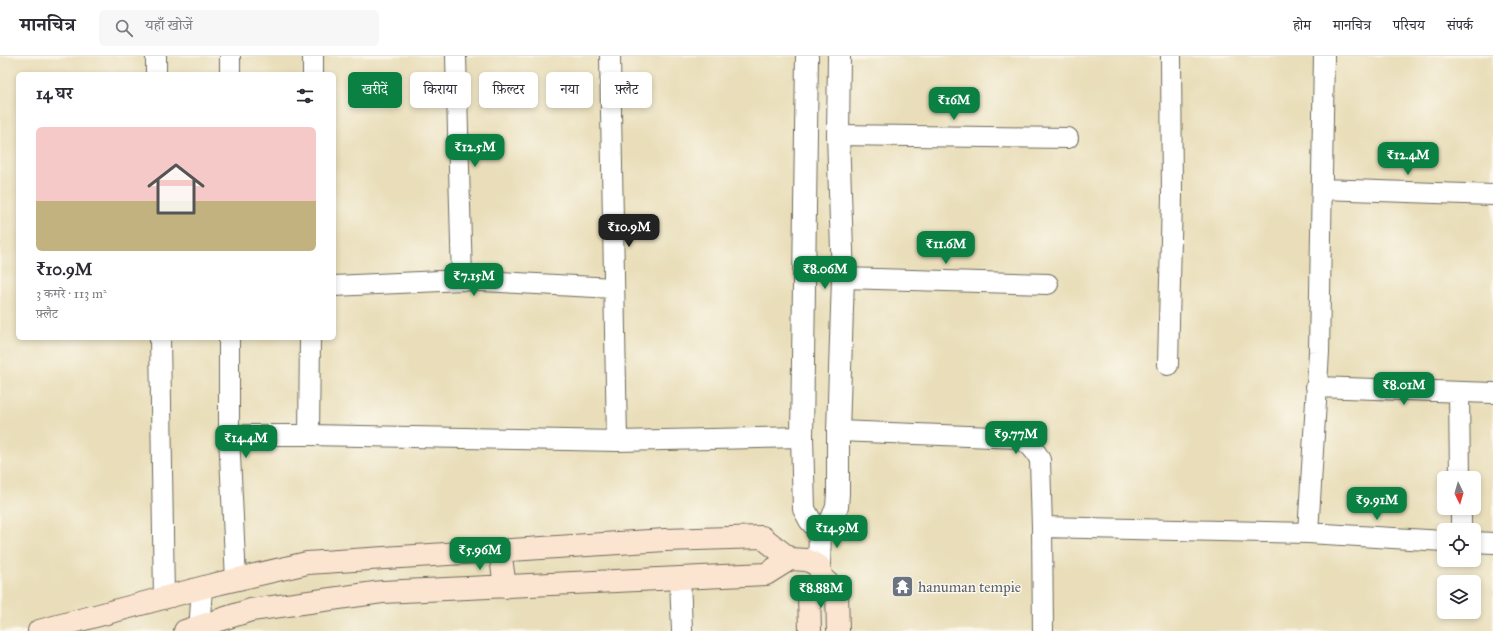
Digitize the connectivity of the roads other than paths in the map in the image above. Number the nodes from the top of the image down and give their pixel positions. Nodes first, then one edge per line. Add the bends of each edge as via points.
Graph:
1 (156, 56) edge
2 (230, 56) edge
3 (313, 56) edge
4 (456, 56) edge
5 (610, 56) edge
6 (807, 56) edge
7 (840, 56) edge
8 (1171, 56) edge
9 (1324, 56) edge
10 (156, 72) edge
11 (230, 72) edge
12 (312, 72) edge
13 (838, 135) junction
14 (1068, 138) dead end
15 (1322, 189) junction
16 (1493, 195) edge
17 (842, 278) junction
18 (462, 280) junction
19 (1048, 284) dead end
20 (336, 286) edge
21 (614, 288) junction
22 (160, 340) edge
23 (230, 340) edge
24 (310, 340) edge
25 (1168, 365) dead end
26 (1316, 387) junction
27 (1459, 392) junction
28 (1493, 393) edge
29 (838, 431) junction
30 (309, 435) junction
31 (229, 436) junction
32 (802, 437) junction
33 (617, 441) junction
34 (1460, 471) edge
35 (1042, 527) junction
36 (820, 532) junction
37 (1308, 533) junction
38 (1437, 541) edge
39 (1481, 542) edge
40 (1493, 543) edge
41 (500, 550) junction
42 (790, 559) junction
43 (821, 572) junction
44 (680, 578) junction
45 (236, 580) junction
46 (505, 587) junction
47 (202, 588) junction
48 (164, 598) junction
49 (195, 630) edge
50 (40, 631) edge
51 (682, 631) edge
52 (810, 631) edge
53 (838, 631) edge
54 (1043, 631) edge

1 - 10 street
2 - 11 street
3 - 12 street
4 - 18 street
5 - 21 street
6 - 32 street
7 - 13 street
8 - 25 street via 1172,197
9 - 15 street
13 - 14 street
13 - 17 street
15 - 16 street
15 - 26 street
17 - 19 street
17 - 29 street
18 - 20 street
18 - 21 street
21 - 33 street
22 - 48 street
23 - 31 street
24 - 30 street
26 - 27 street
26 - 37 street
27 - 28 street
27 - 34 street
29 - 35 street via 1019,438 1036,451 1040,460
29 - 36 street via 837,506 832,519
30 - 31 street
30 - 33 street
31 - 45 street
32 - 33 street
32 - 36 street via 804,509
35 - 37 street
35 - 54 street
36 - 43 street
37 - 38 street
39 - 40 street
41 - 42 main road via 762,537
41 - 45 main road via 307,563
41 - 46 main road
42 - 43 main road via 808,560
42 - 44 main road via 766,574
43 - 52 main road via 809,596
43 - 53 main road via 838,591
44 - 46 main road
44 - 51 street
45 - 47 main road
46 - 49 main road via 382,592 251,610
47 - 48 main road
47 - 49 street
48 - 50 main road

